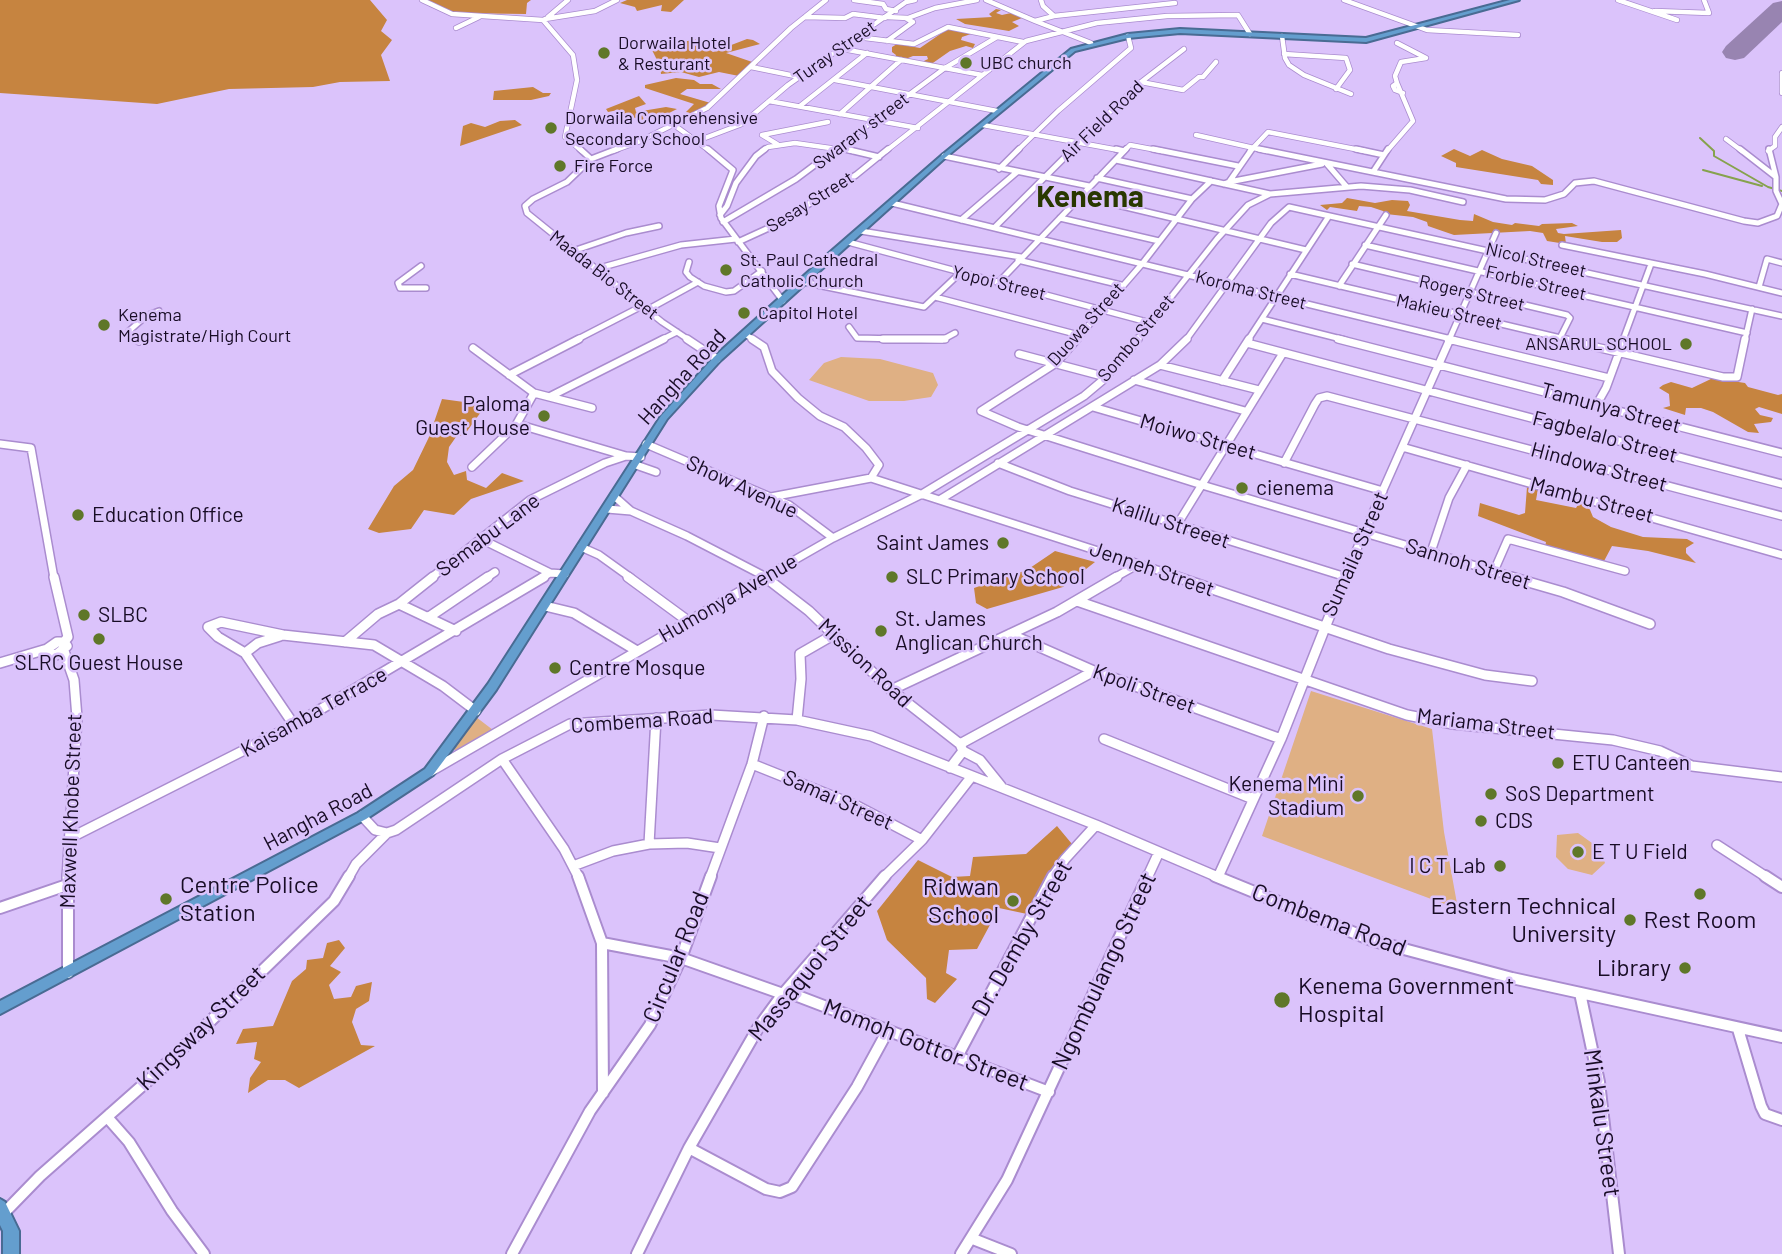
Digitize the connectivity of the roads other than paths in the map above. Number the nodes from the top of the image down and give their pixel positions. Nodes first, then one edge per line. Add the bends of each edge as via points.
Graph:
1 (422, 0) edge
2 (568, 0) edge
3 (617, 0) edge
4 (826, 0) edge
5 (854, 0) edge
6 (915, 0) edge
7 (977, 0) edge
8 (986, 0) edge
9 (1041, 0) edge
10 (1173, 0) edge
11 (1344, 0) edge
12 (1618, 0) edge
13 (1704, 0) edge
14 (1510, 1) edge
15 (896, 11) junction
16 (1655, 11) junction
17 (481, 16) junction
18 (1054, 16) junction
19 (805, 17) junction
20 (886, 17) junction
21 (544, 19) junction
22 (906, 19) junction
23 (1677, 20) dead end
24 (1035, 21) junction
25 (1419, 27) junction
26 (456, 28) dead end
27 (1060, 31) junction
28 (1250, 34) junction
29 (1518, 35) dead end
30 (1128, 36) junction
31 (1282, 36) junction
32 (858, 37) junction
33 (997, 37) junction
34 (887, 41) junction
35 (1023, 42) junction
36 (1091, 43) junction
37 (1397, 43) dead end
38 (843, 49) junction
39 (1184, 49) dead end
40 (867, 53) junction
41 (1284, 54) junction
42 (901, 60) junction
43 (1216, 62) dead end
44 (751, 67) junction
45 (945, 68) junction
46 (1782, 72) edge
47 (982, 75) junction
48 (800, 77) junction
49 (835, 80) junction
50 (1141, 82) junction
51 (872, 86) junction
52 (1336, 89) junction
53 (1782, 93) edge
54 (911, 94) junction
55 (1351, 94) dead end
56 (769, 101) junction
57 (949, 102) junction
58 (800, 106) junction
59 (997, 111) junction
60 (840, 114) junction
61 (692, 117) junction
62 (877, 121) junction
63 (828, 122) dead end
64 (674, 125) junction
65 (984, 125) junction
66 (1782, 127) edge
67 (918, 128) junction
68 (684, 130) junction
69 (1035, 134) junction
70 (1196, 135) dead end
71 (1726, 139) dead end
72 (697, 141) junction
73 (1079, 142) junction
74 (778, 144) junction
75 (1775, 146) junction
76 (1254, 147) junction
77 (839, 149) junction
78 (1782, 149) edge
79 (1124, 151) junction
80 (1384, 155) junction
81 (944, 156) junction
82 (879, 158) junction
83 (590, 159) junction
84 (1116, 160) junction
85 (1324, 163) junction
86 (1238, 166) junction
87 (999, 169) junction
88 (1017, 172) junction
89 (1373, 172) junction
90 (733, 177) junction
91 (741, 177) junction
92 (1045, 177) junction
93 (1776, 177) junction
94 (1097, 178) junction
95 (1211, 181) junction
96 (1227, 183) junction
97 (1346, 186) junction
98 (1089, 187) junction
99 (1270, 194) junction
100 (1080, 196) junction
101 (1192, 199) junction
102 (1463, 202) dead end
103 (892, 203) junction
104 (720, 215) junction
105 (1386, 215) dead end
106 (1329, 216) junction
107 (1060, 218) junction
108 (961, 220) junction
109 (1176, 221) junction
110 (723, 222) junction
111 (659, 226) dead end
112 (1378, 226) junction
113 (995, 227) junction
114 (861, 231) junction
115 (1224, 232) junction
116 (1496, 233) dead end
117 (1040, 239) junction
118 (1261, 240) junction
119 (737, 241) junction
120 (848, 242) junction
121 (1159, 242) junction
122 (1365, 245) junction
123 (1562, 245) dead end
124 (1489, 249) junction
125 (1306, 250) junction
126 (573, 251) junction
127 (1019, 258) junction
128 (689, 262) dead end
129 (1782, 263) edge
130 (1142, 264) junction
131 (1352, 264) junction
132 (1651, 264) junction
133 (421, 266) dead end
134 (596, 269) junction
135 (762, 271) junction
136 (1479, 271) junction
137 (960, 273) junction
138 (1188, 274) junction
139 (1290, 274) junction
140 (698, 282) junction
141 (803, 282) junction
142 (998, 283) junction
143 (1227, 284) junction
144 (1121, 285) junction
145 (1644, 285) junction
146 (1339, 286) junction
147 (1759, 286) junction
148 (774, 287) junction
149 (426, 288) dead end
150 (793, 292) junction
151 (1469, 292) junction
152 (1782, 293) edge
153 (935, 297) junction
154 (1277, 297) junction
155 (783, 301) junction
156 (1634, 306) junction
157 (645, 308) junction
158 (1752, 309) junction
159 (159, 310) dead end
160 (1101, 310) junction
161 (1461, 314) junction
162 (1782, 316) edge
163 (1262, 319) junction
164 (1151, 323) junction
165 (849, 327) dead end
166 (677, 332) junction
167 (955, 333) dead end
168 (1747, 333) junction
169 (745, 334) junction
170 (1079, 335) junction
171 (1560, 338) junction
172 (1449, 339) junction
173 (139, 341) dead end
174 (1247, 343) junction
175 (474, 348) dead end
176 (1283, 352) junction
177 (1618, 353) junction
178 (1019, 354) dead end
179 (717, 359) junction
180 (1056, 363) junction
181 (1439, 363) junction
182 (1160, 365) junction
183 (509, 374) junction
184 (1106, 377) junction
185 (1609, 378) junction
186 (1134, 380) junction
187 (1222, 381) junction
188 (1259, 390) junction
189 (1428, 390) junction
190 (538, 394) junction
191 (551, 396) junction
192 (1597, 404) junction
193 (1093, 407) junction
194 (592, 408) dead end
195 (1245, 411) junction
196 (1416, 419) junction
197 (517, 424) junction
198 (1028, 429) junction
199 (1044, 434) junction
200 (0, 444) edge
201 (646, 444) junction
202 (1225, 446) junction
203 (1402, 447) junction
204 (1782, 453) edge
205 (626, 456) junction
206 (638, 461) junction
207 (998, 463) junction
208 (1284, 463) junction
209 (1467, 465) junction
210 (472, 467) dead end
211 (656, 472) dead end
212 (871, 478) junction
213 (1782, 484) edge
214 (1202, 485) junction
215 (1383, 491) junction
216 (922, 494) junction
217 (614, 496) junction
218 (771, 497) junction
219 (941, 499) junction
220 (607, 509) junction
221 (631, 511) junction
222 (1782, 516) edge
223 (1177, 524) junction
224 (1364, 533) junction
225 (833, 538) junction
226 (481, 539) junction
227 (581, 547) junction
228 (1432, 552) junction
229 (1782, 555) edge
230 (1138, 565) junction
231 (1494, 571) junction
232 (1625, 571) dead end
233 (495, 572) dead end
234 (550, 573) junction
235 (565, 574) junction
236 (1346, 577) junction
237 (764, 578) junction
238 (1077, 601) junction
239 (399, 604) junction
240 (545, 606) junction
241 (429, 617) junction
242 (688, 621) junction
243 (1650, 624) dead end
244 (1323, 627) junction
245 (456, 631) junction
246 (1010, 634) junction
247 (283, 635) junction
248 (833, 635) junction
249 (345, 642) junction
250 (64, 647) junction
251 (636, 651) junction
252 (245, 653) junction
253 (403, 662) junction
254 (0, 663) edge
255 (1094, 671) junction
256 (1302, 681) junction
257 (1532, 681) dead end
258 (891, 690) junction
259 (476, 711) junction
260 (764, 716) junction
261 (656, 718) junction
262 (797, 720) junction
263 (294, 725) junction
264 (1104, 739) dead end
265 (1281, 739) junction
266 (962, 748) junction
267 (502, 759) junction
268 (752, 764) junction
269 (950, 768) junction
270 (429, 772) junction
271 (972, 776) junction
272 (1782, 777) edge
273 (1002, 788) junction
274 (1253, 799) junction
275 (362, 816) junction
276 (1096, 825) junction
277 (387, 833) junction
278 (70, 838) junction
279 (922, 840) junction
280 (649, 844) junction
281 (1717, 845) dead end
282 (720, 848) junction
283 (1159, 852) junction
284 (573, 866) junction
285 (1218, 877) junction
286 (67, 885) junction
287 (1782, 887) edge
288 (0, 908) edge
289 (602, 943) junction
290 (681, 958) junction
291 (68, 974) junction
292 (1580, 993) junction
293 (783, 994) junction
294 (0, 1008) edge
295 (1738, 1029) junction
296 (887, 1032) junction
297 (1782, 1037) edge
298 (957, 1057) junction
299 (1049, 1092) junction
300 (603, 1093) junction
301 (110, 1114) junction
302 (1782, 1120) edge
303 (689, 1148) junction
304 (2, 1210) edge
305 (973, 1239) junction
306 (11, 1254) edge
307 (204, 1254) edge
308 (512, 1254) edge
309 (637, 1254) edge
310 (961, 1254) edge
311 (1010, 1254) edge
312 (1619, 1254) edge

1 - 17 street via 446,13
2 - 21 street
3 - 21 street via 595,11
4 - 19 street
5 - 15 street
6 - 15 street, Turay Street
7 - 22 street
8 - 24 street
9 - 18 street
10 - 18 street via 1175,3
11 - 25 street
12 - 16 street
13 - 16 street via 1709,13
14 - 25 highway, Hangha Road
15 - 20 street, Turay Street
16 - 23 street
17 - 21 street
17 - 26 street
18 - 24 street
19 - 20 street
19 - 44 street
20 - 22 street
20 - 32 street, Turay Street
21 - 83 street via 573,55 578,80 565,137
22 - 34 street via 913,22
24 - 27 street
25 - 29 street
25 - 31 highway, Hangha Road via 1359,41
27 - 28 street via 1144,17 1238,15
27 - 35 street
27 - 36 street
28 - 30 highway, Hangha Road via 1180,31
28 - 31 highway, Hangha Road
30 - 36 highway, Hangha Road
30 - 69 street via 1131,48
31 - 41 street
32 - 34 street
32 - 38 street, Turay Street
33 - 34 street via 947,27 917,44
33 - 35 street
33 - 45 street, Swarary street
35 - 47 street, Sesay Street
36 - 59 highway, Hangha Road via 1068,53
37 - 80 street via 1426,58 1401,62 1395,76 1413,121
38 - 40 street
38 - 48 street, Turay Street
39 - 50 street, Air Field Road
40 - 42 street
40 - 49 street
41 - 52 street via 1292,67
41 - 52 street via 1346,58 1350,70
42 - 45 street
42 - 51 street
43 - 50 street via 1183,90
44 - 48 street
44 - 61 street
45 - 47 street
45 - 54 street, Swarary street
46 - 53 street
47 - 57 street, Sesay Street
48 - 56 street, Turay Street
49 - 51 street
49 - 58 street
50 - 73 street, Air Field Road
51 - 54 street
51 - 60 street
52 - 55 street
54 - 57 street
54 - 62 street, Swarary street
56 - 58 street
56 - 72 street, Turay Street via 742,124
57 - 59 street
57 - 67 street, Sesay Street
58 - 60 street
59 - 65 highway, Hangha Road
60 - 62 street
61 - 64 street
61 - 68 street
62 - 67 street
62 - 77 street, Swarary street
63 - 74 street via 762,135
64 - 68 street
64 - 83 street
65 - 69 street
65 - 81 highway, Hangha Road
66 - 75 street
67 - 82 street, Sesay Street
68 - 72 street
69 - 73 street
69 - 87 street
70 - 76 street
71 - 93 street
72 - 90 street via 729,165
73 - 79 street
73 - 92 street, Air Field Road
74 - 77 street
74 - 91 street via 756,156
75 - 78 street
75 - 93 street via 1768,150
76 - 80 street via 1269,132
76 - 85 street
76 - 86 street
77 - 82 street
77 - 110 street, Swarary street
79 - 84 street
79 - 86 street via 1134,145
80 - 89 street
81 - 87 street
81 - 103 highway, Hangha Road
82 - 119 street, Sesay Street via 773,226
83 - 126 street, Maada Bio Street via 573,178 528,202 525,209
84 - 94 street
84 - 95 street
85 - 89 street
85 - 96 street
85 - 97 street
86 - 96 street
87 - 88 street
88 - 92 street
88 - 108 street
89 - 93 street via 1523,202 1557,197 1575,183 1601,181 1758,223 1777,216 1782,204
90 - 91 street
90 - 104 street
91 - 104 street
92 - 98 street
92 - 113 street, Air Field Road
94 - 98 street
94 - 101 street
95 - 96 street
95 - 101 street, Duowa Street
96 - 99 street
97 - 99 street, Sombo Street
97 - 102 street, Sombo Street via 1397,189
98 - 100 street
99 - 115 street, Sombo Street via 1245,208
100 - 107 street
100 - 109 street
101 - 109 street, Duowa Street
103 - 108 street, Koroma Street
103 - 114 highway, Hangha Road
104 - 110 street
105 - 112 street
106 - 112 street, Nicol Streeet
106 - 118 street, Nicol Streeet via 1289,206 1270,223
106 - 125 street
107 - 117 street
107 - 121 street
108 - 113 street, Koroma Street
109 - 115 street
109 - 121 street, Duowa Street
110 - 119 street
111 - 126 street
112 - 122 street
112 - 124 street, Nicol Streeet
113 - 117 street, Koroma Street
114 - 120 highway, Hangha Road
114 - 127 street
115 - 118 street
115 - 138 street, Sombo Street
116 - 124 street, Sumaila Street
117 - 127 street
117 - 130 street, Koroma Street
118 - 125 street
118 - 143 street
119 - 134 street, Sesay Street via 681,245
119 - 135 street
120 - 137 street, Yopoi Street
120 - 141 highway, Hangha Road
121 - 130 street, Duowa Street
122 - 131 street
122 - 136 street, Forbie Street
123 - 132 street
124 - 136 street, Sumaila Street
124 - 145 street, Nicol Streeet
125 - 139 street
126 - 134 street, Maada Bio Street
127 - 142 street
127 - 144 street
128 - 140 street via 687,274
129 - 147 street via 1767,259
130 - 138 street, Koroma Street
130 - 144 street, Duowa Street
131 - 146 street
131 - 151 street, Rogers Street
132 - 145 street
132 - 147 street
133 - 149 street via 398,283 400,288
134 - 157 street, Maada Bio Street
135 - 140 street via 732,292
135 - 148 street
136 - 151 street, Sumaila Street
136 - 156 street, Forbie Street
137 - 142 street, Yopoi Street
137 - 153 street
138 - 143 street, Koroma Street
138 - 164 street, Sombo Street
139 - 146 street, Makieu Street
139 - 154 street
140 - 157 street
141 - 150 highway, Hangha Road
141 - 153 street via 922,307
142 - 160 street, Yopoi Street
143 - 154 street, Koroma Street
143 - 182 street via 1186,340
144 - 160 street, Duowa Street
145 - 156 street
145 - 158 street, Nicol Streeet
146 - 161 street, Makieu Street
147 - 152 street
148 - 150 street
148 - 155 street
150 - 155 highway, Hangha Road
151 - 161 street, Sumaila Street
151 - 171 street, Rogers Street via 1567,315
153 - 170 street
154 - 163 street
154 - 172 street, Koroma Street
155 - 169 highway, Hangha Road
156 - 168 street, Forbie Street
156 - 177 street
157 - 166 street, Maada Bio Street
157 - 183 street
158 - 162 street, Nicol Streeet
158 - 168 street
159 - 173 street via 129,331
160 - 164 street, Yopoi Street
160 - 170 street, Duowa Street
161 - 171 street, Makieu Street
161 - 172 street, Sumaila Street
163 - 174 street
163 - 181 street, Tamunya Street
164 - 184 street, Sombo Street
165 - 167 street via 856,338 942,340
166 - 179 street, Maada Bio Street
166 - 191 street
168 - 177 street, Makieu Street via 1737,377
169 - 179 highway, Hangha Road
169 - 212 street via 764,347 772,371 798,398 844,427 866,448 879,465
170 - 180 street, Duowa Street
171 - 177 street, Makieu Street
172 - 181 street, Sumaila Street
172 - 185 street, Koroma Street
174 - 176 street, Fagbelalo Street
174 - 187 street
175 - 183 street
176 - 188 street
176 - 189 street, Fagbelalo Street
177 - 185 street
178 - 180 street
179 - 201 highway, Hangha Road
180 - 184 street
180 - 198 street, Duowa Street via 981,411
181 - 189 street, Sumaila Street
181 - 192 street, Tamunya Street
182 - 186 street
182 - 187 street
183 - 190 street
184 - 198 street, Sombo Street via 1084,396
185 - 192 street
186 - 193 street
186 - 195 street
187 - 188 street
188 - 195 street
189 - 196 street, Sumaila Street
189 - 213 street, Fagbelalo Street
190 - 191 street
190 - 197 street
191 - 194 street
192 - 204 street, Tamunya Street
193 - 199 street
193 - 202 street, Moiwo Street
195 - 202 street
196 - 203 street, Sumaila Street
196 - 208 street, Hindowa Street via 1322,396
196 - 222 street, Hindowa Street
197 - 205 street
197 - 210 street
198 - 199 street, Sannoh Street
198 - 216 street, Humonya Avenue
199 - 207 street
199 - 214 street, Sannoh Street
200 - 250 street, Maxwell Khobe Street via 31,448 68,637
201 - 206 highway, Hangha Road
201 - 218 street, Show Avenue
202 - 208 street, Moiwo Street
202 - 214 street
203 - 209 street, Mambu Street
203 - 215 street, Sumaila Street
205 - 206 street, Semabu Lane
205 - 226 street, Semabu Lane via 530,500
206 - 211 street, Semabu Lane
206 - 217 highway, Hangha Road
207 - 219 street
207 - 223 street, Kalilu Streeet
208 - 215 street, Moiwo Street
209 - 228 street via 1449,498
209 - 229 street, Mambu Street
212 - 216 street, Jenneh Street
212 - 218 street, Jenneh Street
214 - 223 street
214 - 224 street, Sannoh Street
215 - 224 street, Sumaila Street
216 - 219 street, Jenneh Street
216 - 225 street, Humonya Avenue
217 - 220 highway, Hangha Road
217 - 221 street
218 - 225 street, Show Avenue
219 - 230 street, Jenneh Street
220 - 221 street
220 - 227 highway, Hangha Road
221 - 237 street, Mission Road
223 - 236 street, Kalilu Streeet
224 - 228 street, Sannoh Street
224 - 236 street, Sumaila Street
225 - 237 street, Humonya Avenue
226 - 234 street
226 - 239 street, Semabu Lane
227 - 235 highway, Hangha Road
227 - 242 street via 599,555
228 - 231 street, Sannoh Street
230 - 238 street
230 - 244 street, Jenneh Street
231 - 232 street via 1508,539
231 - 243 street, Sannoh Street
233 - 241 street
234 - 235 street
234 - 245 street, Kaisamba Terrace
235 - 240 highway, Hangha Road
236 - 244 street, Sumaila Street
237 - 242 street, Humonya Avenue
237 - 248 street, Mission Road via 786,591
238 - 246 street
238 - 256 street, Mariama Street
239 - 241 street
239 - 249 street, Semabu Lane via 378,614
240 - 251 street via 573,612
240 - 259 highway, Hangha Road
241 - 245 street
242 - 251 street, Humonya Avenue
244 - 256 street, Sumaila Street
244 - 257 street, Jenneh Street via 1485,675
245 - 253 street, Kaisamba Terrace
246 - 255 street, Kpoli Street
246 - 258 street
247 - 249 street
247 - 252 street via 264,640
247 - 252 street via 221,622 208,626
248 - 258 street, Mission Road
248 - 262 street via 800,654
249 - 253 street via 374,645
250 - 254 street via 52,655 47,649
250 - 278 street, Maxwell Khobe Street via 74,680 76,718
251 - 270 street, Humonya Avenue
252 - 263 street
253 - 259 street
253 - 263 street, Kaisamba Terrace
255 - 265 street, Kpoli Street
255 - 266 street
256 - 265 street, Sumaila Street
256 - 272 street, Mariama Street via 1429,720 1613,740 1660,751 1692,766
258 - 266 street, Mission Road
259 - 270 highway, Hangha Road
260 - 261 street, Combema Road
260 - 262 street, Combema Road
260 - 268 street, Circular Road
261 - 267 street, Combema Road via 570,724
261 - 280 street
262 - 269 street, Combema Road via 871,736
263 - 278 street, Kaisamba Terrace
264 - 274 street
265 - 274 street, Sumaila Street
266 - 269 street
266 - 273 street, Mission Road via 980,760
267 - 277 street, Combema Road
267 - 284 street
268 - 279 street, Samai Street via 857,806
268 - 282 street, Circular Road
269 - 271 street, Combema Road
270 - 275 highway, Hangha Road
271 - 273 street, Combema Road
271 - 279 street, Massaquoi Street
273 - 276 street, Combema Road
274 - 285 street, Sumaila Street
275 - 277 street via 375,830
275 - 291 highway, Hangha Road
276 - 283 street, Combema Road
276 - 298 street, Dr. Demby Street via 1044,890
277 - 301 street, Kingsway Street via 356,864 334,901
278 - 286 street, Maxwell Khobe Street
279 - 293 street, Massaquoi Street via 875,886
280 - 282 street
280 - 284 street
281 - 287 street
282 - 290 street, Circular Road
283 - 285 street, Combema Road
283 - 299 street, Ngombulango Street
284 - 289 street
285 - 292 street, Combema Road via 1374,941
286 - 288 street
286 - 291 street, Maxwell Khobe Street
289 - 290 street, Momoh Gottor Street
289 - 300 street
290 - 293 street, Momoh Gottor Street
290 - 300 street, Circular Road via 650,1025
291 - 294 highway, Hangha Road
292 - 295 street, Combema Road
292 - 312 street, Minkalu Street via 1599,1082
293 - 296 street, Momoh Gottor Street via 859,1018
293 - 303 street, Massaquoi Street via 733,1069
295 - 297 street, Combema Road
295 - 302 street via 1761,1106 1765,1114
296 - 298 street, Momoh Gottor Street
296 - 303 street via 792,1187 780,1192 766,1189
298 - 299 street, Momoh Gottor Street
299 - 305 street, Ngombulango Street
300 - 308 street, Circular Road
301 - 304 street, Kingsway Street
301 - 307 street via 107,1117 130,1142
303 - 309 street, Massaquoi Street
304 - 306 highway via 10,1231
305 - 310 street, Ngombulango Street
305 - 311 street

